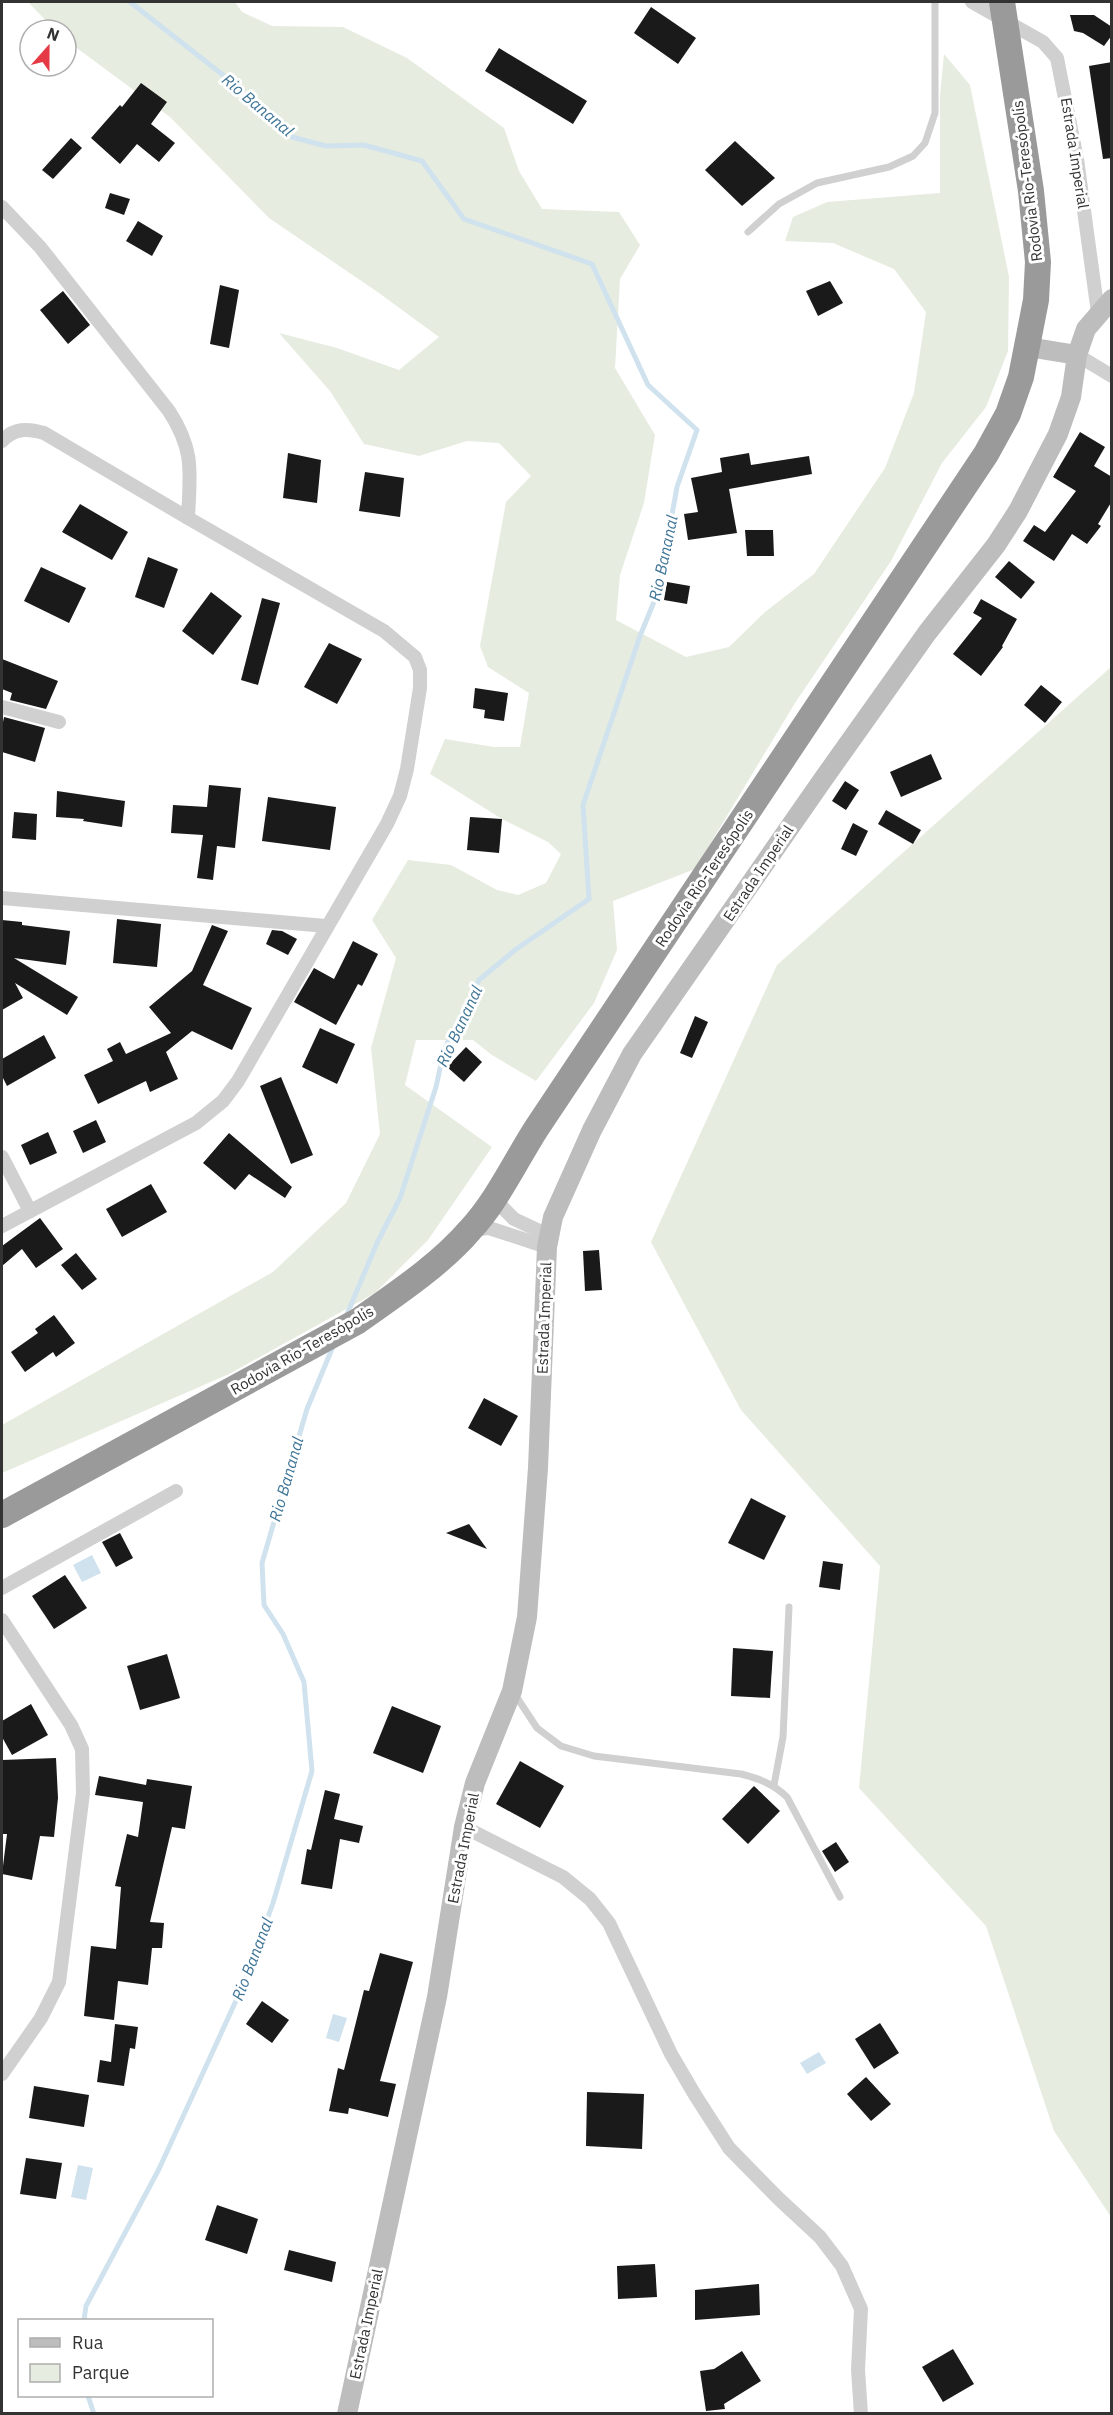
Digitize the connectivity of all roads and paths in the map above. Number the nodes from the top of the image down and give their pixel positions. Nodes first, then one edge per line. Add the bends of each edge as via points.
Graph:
1 (935, 2) edge
2 (972, 2) edge
3 (1004, 11) edge
4 (2, 207) edge
5 (748, 232) dead end
6 (1112, 299) edge
7 (1098, 313) junction
8 (1028, 347) junction
9 (1077, 356) junction
10 (1112, 376) edge
11 (2, 441) edge
12 (188, 518) junction
13 (2, 707) edge
14 (58, 722) dead end
15 (2, 898) edge
16 (326, 927) junction
17 (2, 1157) edge
18 (493, 1198) junction
19 (30, 1211) junction
20 (2, 1226) edge
21 (471, 1230) junction
22 (548, 1241) junction
23 (176, 1491) dead end
24 (3, 1512) edge
25 (2, 1588) edge
26 (789, 1607) dead end
27 (2, 1620) edge
28 (512, 1691) junction
29 (774, 1785) junction
30 (464, 1827) junction
31 (840, 1897) dead end
32 (2, 2074) edge
33 (347, 2414) edge
34 (861, 2414) edge

1 - 5 lane via 935,113 925,143 913,156 889,167 817,183 779,204
2 - 3 street, Estrada Imperial
3 - 7 street, Estrada Imperial via 1057,58 1077,159
3 - 8 highway, Rodovia Rio-Teresópolis via 1038,262
4 - 12 street via 40,248 182,430 191,463
6 - 7 street, Estrada Imperial
7 - 9 street, Estrada Imperial via 1086,329
8 - 9 street
8 - 18 highway, Rodovia Rio-Teresópolis via 1008,414 986,454
9 - 10 street
9 - 22 street, Estrada Imperial via 1071,397 1058,434 1018,511 824,777 632,1054 592,1130 553,1217
11 - 12 street via 9,433 29,428 44,433
12 - 16 street via 384,631 415,657 420,670 400,796
13 - 14 street
15 - 16 street
16 - 19 street via 223,1101 196,1123
17 - 19 street
18 - 21 highway, Rodovia Rio-Teresópolis
18 - 22 street via 514,1219
19 - 20 street
21 - 22 street via 489,1228
21 - 24 highway, Rodovia Rio-Teresópolis via 413,1281 358,1320
22 - 28 street, Estrada Imperial via 527,1617
23 - 25 street
26 - 29 lane via 783,1737
27 - 32 street via 71,1725 82,1749 84,1768 58,1982 41,2018
28 - 29 lane via 537,1728 561,1746 594,1756 741,1774
28 - 30 street, Estrada Imperial via 475,1783
29 - 31 lane via 787,1797
30 - 33 street, Estrada Imperial via 437,1997
30 - 34 street via 563,1876 590,1899 609,1923 694,2096 729,2148 820,2237 842,2266 861,2308

